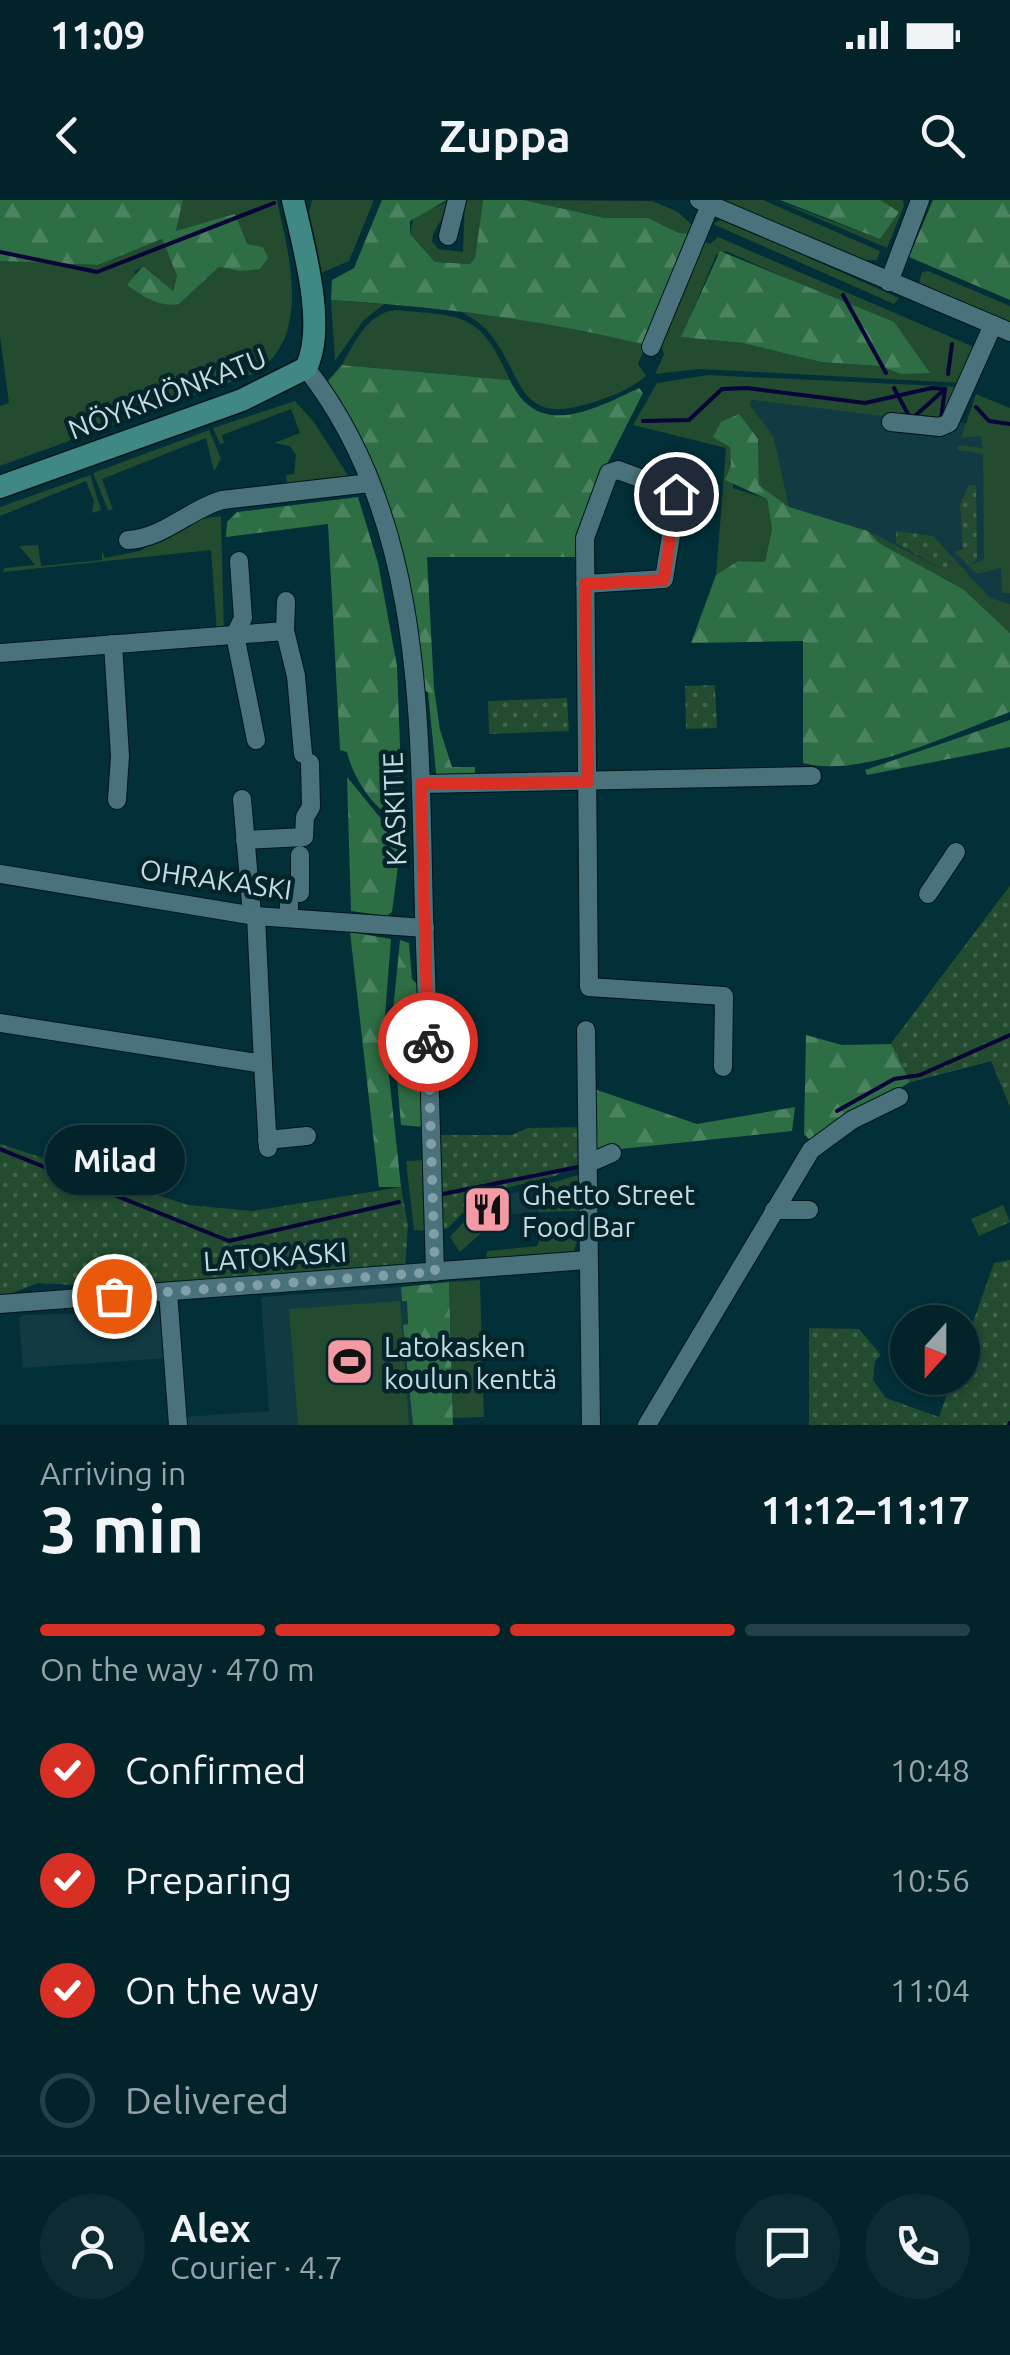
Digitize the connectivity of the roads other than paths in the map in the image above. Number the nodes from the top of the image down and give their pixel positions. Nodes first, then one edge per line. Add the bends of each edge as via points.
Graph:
1 (293, 200) edge
2 (458, 200) edge
3 (912, 200) edge
4 (920, 200) edge
5 (705, 202) edge
6 (448, 236) dead end
7 (884, 280) junction
8 (1002, 329) edge
9 (651, 347) dead end
10 (306, 368) junction
11 (892, 422) dead end
12 (370, 484) junction
13 (0, 488) edge
14 (128, 540) dead end
15 (239, 561) dead end
16 (585, 584) junction
17 (286, 601) dead end
18 (285, 630) junction
19 (237, 635) junction
20 (112, 644) junction
21 (0, 652) edge
22 (256, 740) dead end
23 (812, 776) dead end
24 (588, 782) junction
25 (421, 784) junction
26 (242, 799) dead end
27 (117, 800) dead end
28 (246, 840) junction
29 (956, 852) dead end
30 (300, 856) dead end
31 (0, 874) edge
32 (928, 894) dead end
33 (254, 915) junction
34 (289, 918) junction
35 (425, 928) junction
36 (0, 1024) edge
37 (586, 1030) dead end
38 (264, 1064) junction
39 (723, 1068) dead end
40 (899, 1097) dead end
41 (307, 1136) dead end
42 (612, 1153) dead end
43 (590, 1163) junction
44 (774, 1210) junction
45 (809, 1210) dead end
46 (587, 1260) junction
47 (435, 1272) junction
48 (168, 1292) junction
49 (0, 1304) edge
50 (178, 1425) edge
51 (591, 1425) edge
52 (647, 1425) edge

1 - 10 main road, NÖYKKIÖNKATU via 313,310 315,340
2 - 6 street
3 - 7 street
4 - 7 street
5 - 7 street
5 - 9 street
7 - 8 street
8 - 11 street via 949,423
10 - 12 street, KASKITIE via 352,440
10 - 13 main road, NÖYKKIÖNKATU via 227,406
12 - 14 street via 222,500 157,535
12 - 25 street, KASKITIE via 408,622
15 - 19 street via 243,618
16 - 16 street via 584,538 609,473 618,470 672,490 677,499 664,580
16 - 24 street
17 - 18 street
18 - 19 street
18 - 28 street via 311,808 304,838
19 - 20 street
19 - 22 street
20 - 21 street
20 - 27 street
23 - 24 street
24 - 25 street
24 - 39 street via 589,987 724,996
25 - 35 street, KASKITIE
26 - 28 street
28 - 33 street
29 - 32 street
30 - 34 street via 300,893 289,893
31 - 33 street, OHRAKASKI
33 - 34 street, OHRAKASKI
33 - 38 street
34 - 35 street, OHRAKASKI
35 - 47 street, KASKITIE
36 - 38 street
37 - 43 street
38 - 41 street via 267,1144
40 - 44 street via 811,1150
42 - 43 street
43 - 46 street
44 - 45 street
44 - 52 street
46 - 47 street, LATOKASKI
46 - 51 street
47 - 48 street, LATOKASKI
48 - 49 street, LATOKASKI
48 - 50 street

